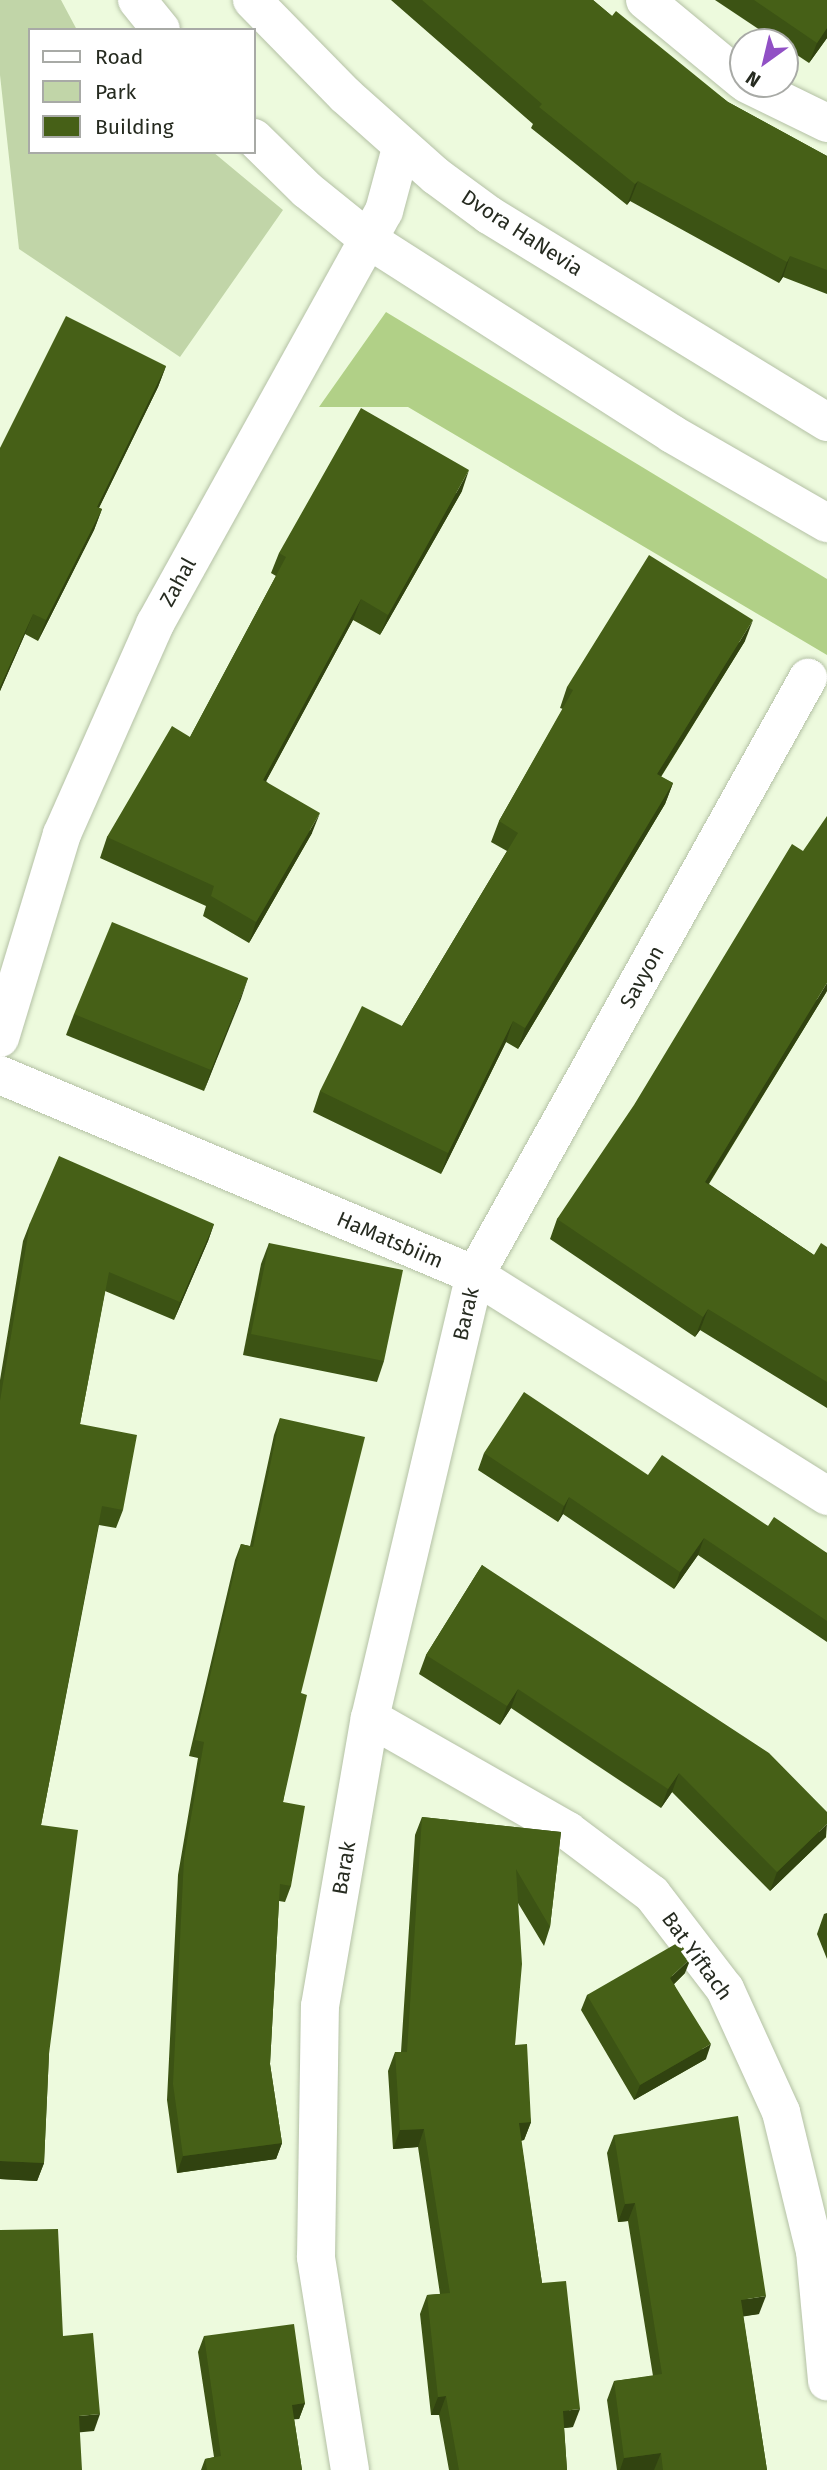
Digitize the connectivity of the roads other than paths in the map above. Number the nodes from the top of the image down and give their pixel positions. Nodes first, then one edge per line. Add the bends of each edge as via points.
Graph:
1 (137, 0) edge
2 (252, 0) edge
3 (645, 0) edge
4 (159, 28) edge
5 (729, 69) edge
6 (776, 98) edge
7 (827, 124) edge
8 (256, 140) edge
9 (401, 148) junction
10 (369, 240) junction
11 (827, 422) edge
12 (827, 523) edge
13 (808, 678) dead end
14 (0, 1038) edge
15 (0, 1075) edge
16 (475, 1275) junction
17 (827, 1496) edge
18 (370, 1718) junction
19 (827, 2382) edge
20 (349, 2470) edge

1 - 4 street
2 - 9 street, Dvora HaNevia
3 - 5 street
6 - 7 street
8 - 10 street via 307,190
9 - 10 street, Zahal via 391,194
9 - 11 street, Dvora HaNevia via 489,215
10 - 12 street via 672,434
10 - 14 street, Zahal via 155,624 62,834
13 - 16 street, Savyon
15 - 16 street, HaMatsbiim
16 - 17 street, HaMatsbiim
16 - 18 street, Barak
18 - 19 street, Bat Yiftach via 568,1831 652,1894 725,1989 782,2112 815,2250
18 - 20 street, Barak via 320,2006 316,2256

